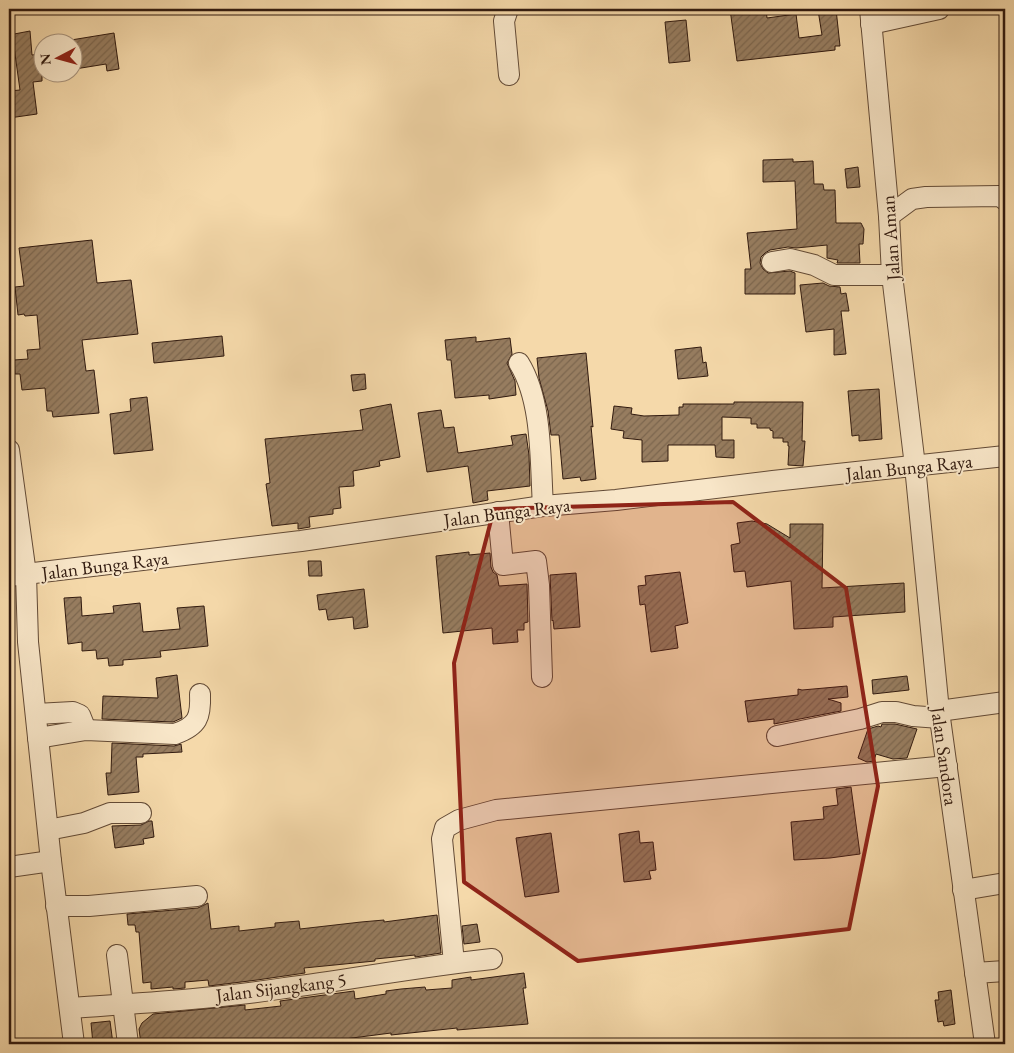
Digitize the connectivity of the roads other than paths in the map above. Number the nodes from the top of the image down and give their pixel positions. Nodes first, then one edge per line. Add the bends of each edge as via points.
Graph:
1 (508, 9) edge
2 (939, 9) edge
3 (871, 16) edge
4 (509, 75) dead end
5 (1005, 200) edge
6 (889, 216) junction
7 (772, 262) dead end
8 (892, 275) junction
9 (519, 364) dead end
10 (9, 450) edge
11 (1005, 456) edge
12 (915, 466) junction
13 (543, 506) junction
14 (498, 512) junction
15 (17, 575) edge
16 (542, 677) dead end
17 (200, 694) dead end
18 (1005, 702) edge
19 (36, 714) junction
20 (939, 714) junction
21 (86, 730) junction
22 (777, 736) dead end
23 (38, 738) junction
24 (947, 766) junction
25 (141, 813) dead end
26 (48, 830) junction
27 (51, 861) junction
28 (9, 867) edge
29 (1005, 883) edge
30 (963, 890) junction
31 (197, 896) dead end
32 (56, 906) junction
33 (117, 955) dead end
34 (492, 959) dead end
35 (454, 963) junction
36 (1005, 971) edge
37 (975, 973) junction
38 (124, 1004) junction
39 (70, 1008) junction
40 (74, 1044) edge
41 (128, 1044) edge
42 (985, 1044) edge

1 - 4 street via 504,21
2 - 3 street
3 - 6 street, Jalan Aman
5 - 6 street via 1000,196 926,197 912,199
6 - 8 street, Jalan Aman
7 - 8 street via 790,259 814,265 834,275
8 - 12 street, Jalan Aman
9 - 13 street via 533,398 538,426
10 - 15 street
11 - 12 street, Jalan Bunga Raya
12 - 13 street, Jalan Bunga Raya
12 - 20 street, Jalan Sandora
13 - 14 street, Jalan Bunga Raya
14 - 15 street, Jalan Bunga Raya via 301,541
14 - 16 street via 503,565 536,561
15 - 19 street
17 - 21 street via 201,712 192,726 175,734
18 - 20 street
19 - 21 street via 73,712 80,715
19 - 23 street
20 - 22 street via 913,716 882,712
20 - 24 street, Jalan Sandora
21 - 23 street
23 - 26 street
24 - 30 street, Jalan Sandora
24 - 35 street via 496,810 459,820 445,828 442,840
25 - 26 street via 110,813 84,823
26 - 27 street
27 - 28 street
27 - 32 street
29 - 30 street
30 - 37 street, Jalan Sandora
31 - 32 street
32 - 39 street
33 - 38 street
34 - 35 street, Jalan Sijangkang 5
35 - 38 street, Jalan Sijangkang 5 via 283,989
36 - 37 street
37 - 42 street, Jalan Sandora
38 - 39 street, Jalan Sijangkang 5
38 - 41 street
39 - 40 street

